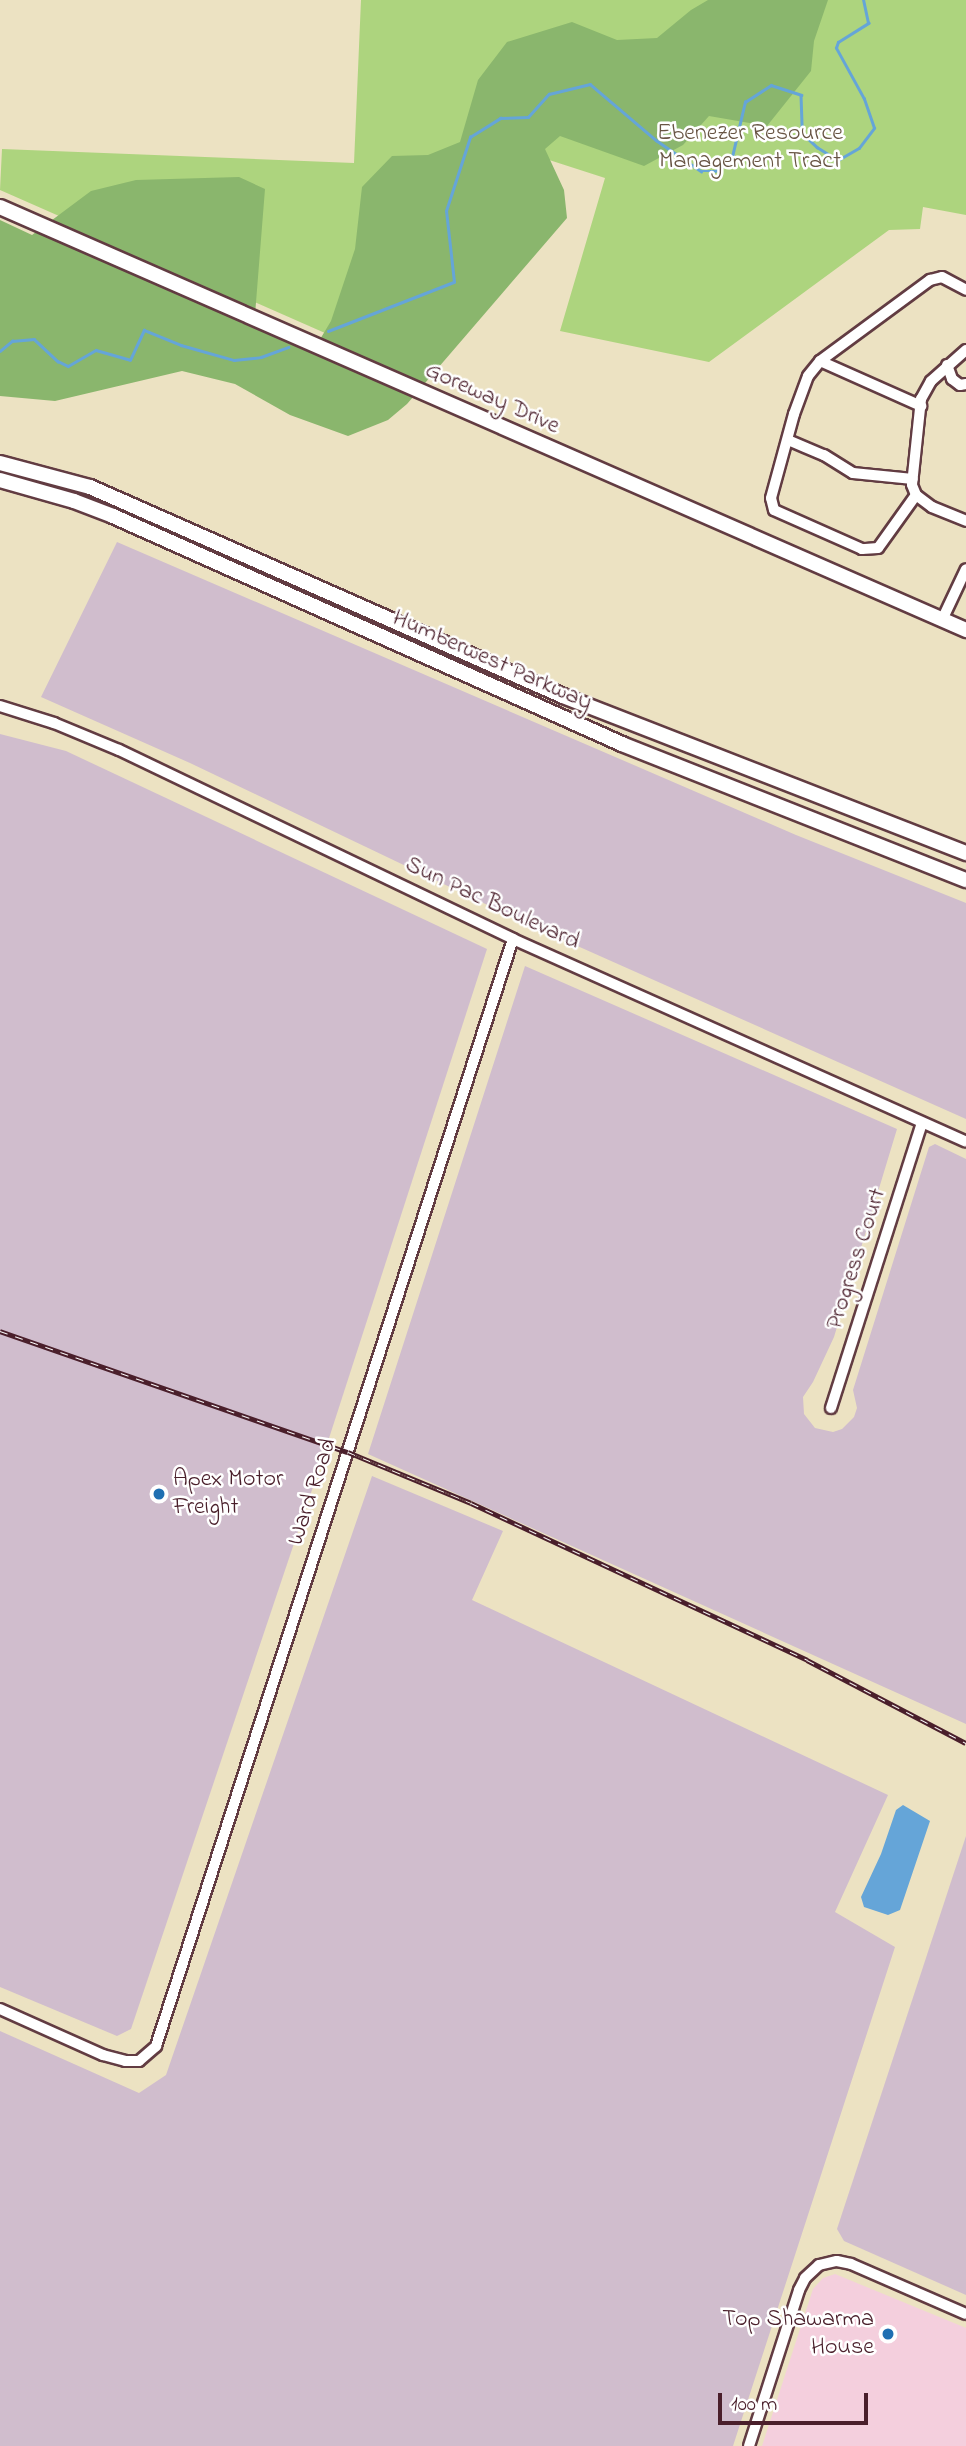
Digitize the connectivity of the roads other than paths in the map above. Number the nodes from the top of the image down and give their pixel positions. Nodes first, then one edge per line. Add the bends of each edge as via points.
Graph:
1 (0, 207) edge
2 (966, 290) edge
3 (966, 350) edge
4 (820, 361) junction
5 (947, 365) junction
6 (966, 384) edge
7 (921, 406) junction
8 (788, 440) junction
9 (0, 463) edge
10 (913, 479) junction
11 (0, 480) edge
12 (916, 495) junction
13 (966, 522) edge
14 (966, 569) edge
15 (942, 620) junction
16 (966, 630) edge
17 (0, 706) edge
18 (966, 853) edge
19 (966, 880) edge
20 (513, 939) junction
21 (922, 1123) junction
22 (966, 1142) edge
23 (831, 1408) dead end
24 (0, 2009) edge
25 (966, 2314) edge
26 (749, 2446) edge

1 - 15 main road, Goreway Drive
2 - 4 street via 942,277 930,279
3 - 5 street
4 - 7 street
4 - 8 street via 808,376
5 - 6 street via 952,379
5 - 7 street via 930,381
7 - 10 street
8 - 10 street via 853,473
8 - 12 street via 771,498 774,510 862,550 877,548
9 - 18 main road, Humberwest Parkway via 90,487 563,696
10 - 12 street
11 - 19 main road, Humberwest Parkway via 113,516 622,744
12 - 13 street
14 - 15 street
15 - 16 main road, Goreway Drive
17 - 20 street, Sun Pac Boulevard via 119,750
20 - 21 street, Sun Pac Boulevard
20 - 24 street, Ward Road via 156,2046 139,2061 125,2062
21 - 22 street, Sun Pac Boulevard
21 - 23 street, Progress Court
25 - 26 street via 851,2264 819,2265 799,2290

